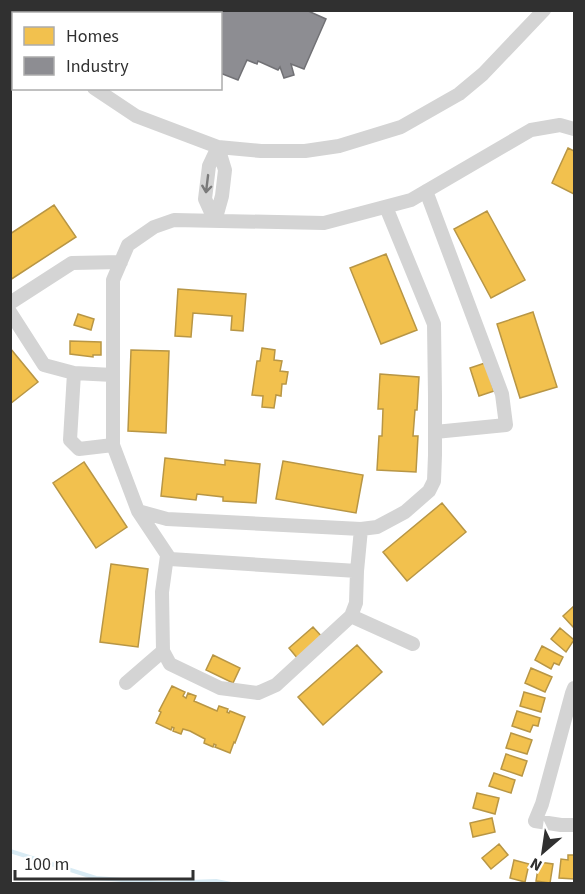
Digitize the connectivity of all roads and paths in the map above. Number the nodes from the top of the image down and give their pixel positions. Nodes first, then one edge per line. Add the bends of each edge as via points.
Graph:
1 (529, 10) edge
2 (544, 10) edge
3 (516, 39) junction
4 (97, 90) edge
5 (574, 129) edge
6 (218, 147) junction
7 (426, 191) junction
8 (386, 207) junction
9 (216, 221) junction
10 (120, 262) junction
11 (10, 303) edge
12 (10, 312) edge
13 (74, 373) junction
14 (113, 375) junction
15 (435, 432) junction
16 (113, 445) junction
17 (138, 511) junction
18 (361, 529) junction
19 (167, 556) junction
20 (357, 571) junction
21 (351, 616) junction
22 (413, 644) dead end
23 (163, 651) junction
24 (126, 683) dead end
25 (574, 688) edge
26 (574, 825) edge

1 - 3 street
2 - 3 street
3 - 6 street via 459,94 401,127 339,146 305,151
4 - 6 street via 136,116
5 - 7 street via 560,125 531,130
6 - 9 street via 209,166 205,199
7 - 8 street
7 - 15 street via 502,394 506,425
8 - 9 street via 324,223
8 - 15 street via 434,324
9 - 10 street via 174,220 154,228 128,244
10 - 11 street via 72,263
10 - 14 street via 113,280
12 - 13 street via 44,365
13 - 14 street
13 - 16 street via 70,440 79,449
14 - 16 street
15 - 18 street via 434,481 429,491 405,512 377,527
16 - 17 street
17 - 18 street via 167,519
17 - 19 street
18 - 20 street
19 - 20 street
19 - 23 street via 162,592
20 - 21 street via 356,603
21 - 22 street
21 - 23 street via 276,685 258,693 220,687 170,664
23 - 24 street
25 - 26 street via 535,821

